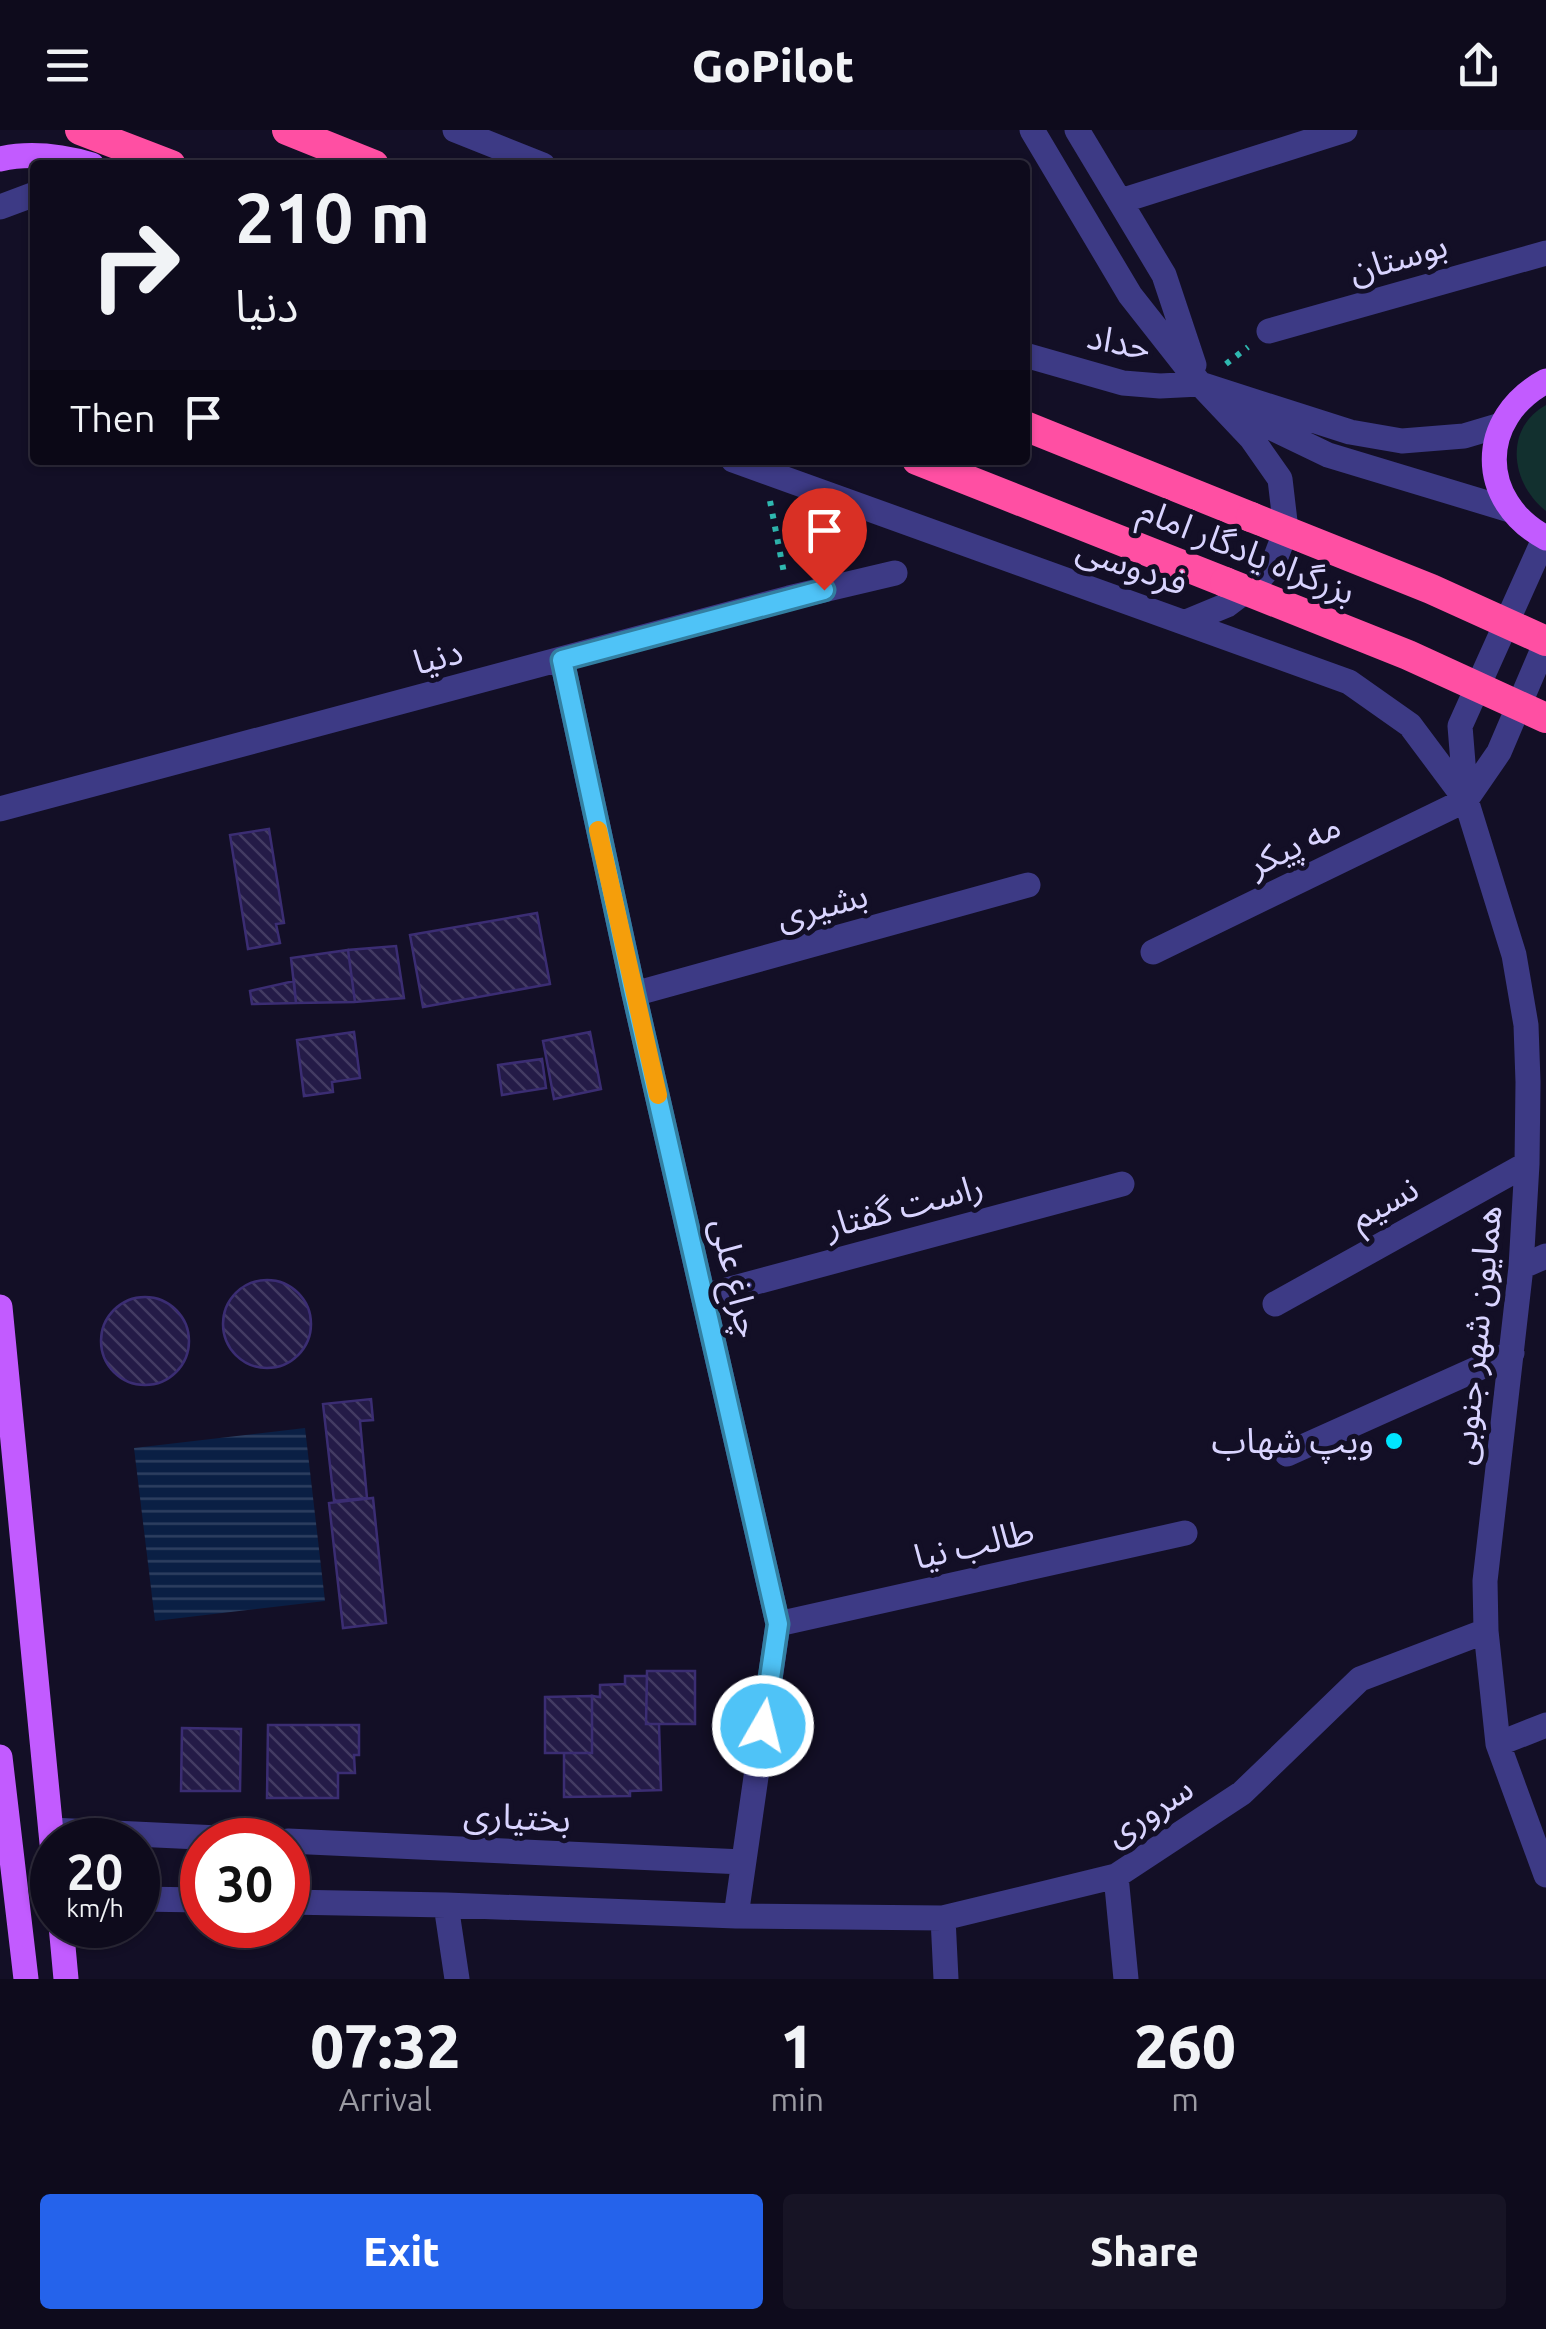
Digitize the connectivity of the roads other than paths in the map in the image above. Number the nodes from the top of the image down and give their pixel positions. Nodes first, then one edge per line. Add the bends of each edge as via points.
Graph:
1 (80, 130) edge
2 (287, 130) edge
3 (457, 130) edge
4 (1032, 130) edge
5 (1078, 130) edge
6 (1345, 130) edge
7 (0, 159) edge
8 (74, 160) edge
9 (157, 160) edge
10 (362, 160) edge
11 (531, 160) edge
12 (30, 196) edge
13 (1120, 201) junction
14 (0, 207) edge
15 (1546, 252) edge
16 (1269, 331) road end
17 (1030, 356) edge
18 (1546, 382) edge
19 (1200, 384) junction
20 (1501, 424) junction
21 (1030, 428) edge
22 (746, 465) edge
23 (931, 465) edge
24 (1510, 510) junction
25 (1545, 538) edge
26 (895, 573) dead end
27 (1186, 622) junction
28 (1546, 641) edge
29 (562, 660) junction
30 (1546, 718) edge
31 (1466, 800) junction
32 (0, 809) edge
33 (1028, 885) dead end
34 (1153, 952) dead end
35 (634, 994) junction
36 (1527, 1164) junction
37 (1122, 1184) dead end
38 (1546, 1256) edge
39 (1521, 1267) junction
40 (704, 1296) junction
41 (1275, 1304) dead end
42 (0, 1307) edge
43 (3, 1346) edge
44 (1512, 1353) junction
45 (1287, 1454) dead end
46 (1185, 1533) dead end
47 (778, 1624) junction
48 (1486, 1631) junction
49 (1546, 1726) edge
50 (1498, 1744) junction
51 (0, 1757) edge
52 (2, 1791) edge
53 (50, 1818) edge
54 (310, 1842) edge
55 (742, 1862) junction
56 (1116, 1876) junction
57 (1546, 1876) edge
58 (310, 1902) edge
59 (446, 1905) junction
60 (736, 1916) junction
61 (943, 1918) junction
62 (63, 1948) edge
63 (26, 1979) edge
64 (66, 1979) edge
65 (457, 1979) edge
66 (946, 1979) edge
67 (1126, 1979) edge

1 - 9 highway
2 - 10 highway
3 - 11 street
4 - 19 street via 1130,295
5 - 13 street
6 - 13 street
7 - 8 main road via 20,154
12 - 14 street
13 - 19 street via 1164,276
15 - 16 street, بوستان
17 - 19 street, حداد via 1123,383
18 - 20 main road via 1529,390
19 - 20 street via 1350,432 1402,441 1464,436
19 - 24 street via 1328,455
19 - 27 street via 1280,479 1286,530 1274,562 1256,583 1228,605
20 - 24 main road via 1494,468
21 - 28 highway, بزرگراه یادگار امام, bridge
22 - 27 street, فردوسی
23 - 30 highway, بزرگراه یادگار امام, bridge via 1408,655
24 - 25 main road
25 - 31 street via 1460,726
26 - 29 street, دنیا
27 - 31 street, فردوسی via 1348,682 1410,725
28 - 31 street via 1499,752
29 - 32 street, دنیا
29 - 35 street, چراغ‌ علی
31 - 34 street, مه‌ پیکر
31 - 36 street, همایون‌ شهر جنوبی via 1514,955 1526,1025
33 - 35 street, بشیری
35 - 40 street, چراغ‌ علی
36 - 39 street, همایون‌ شهر جنوبی
36 - 41 street, نسیم
37 - 40 street, راست گفتار
38 - 39 street
39 - 44 street, همایون‌ شهر جنوبی
40 - 47 street, چراغ‌ علی
42 - 43 main road
43 - 53 main road
44 - 45 street
44 - 48 street, همایون‌ شهر جنوبی via 1485,1580
46 - 47 street, طالب‌ نیا
47 - 55 street, چراغ‌ علی
48 - 50 street, همایون‌ شهر جنوبی
48 - 56 street, سروری via 1360,1679 1242,1794
49 - 50 street
50 - 57 street, همایون‌ شهر جنوبی
51 - 52 main road
52 - 63 main road
54 - 55 street, بختیاری
55 - 60 street, چراغ‌ علی
56 - 61 street, سروری
56 - 67 street
58 - 59 street
59 - 60 street
59 - 65 street
60 - 61 street, سروری
61 - 66 street
62 - 64 main road

